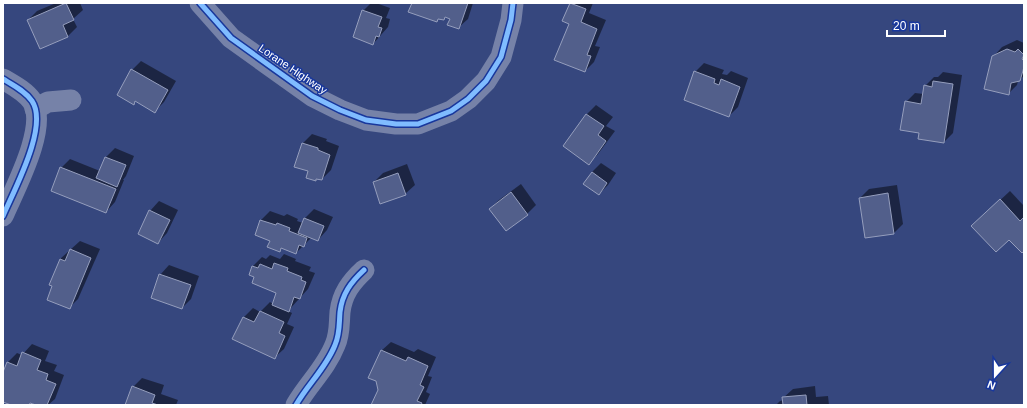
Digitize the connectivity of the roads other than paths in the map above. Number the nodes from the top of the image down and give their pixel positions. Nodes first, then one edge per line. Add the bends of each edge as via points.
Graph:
1 (200, 3) edge
2 (512, 3) edge
3 (3, 79) edge
4 (71, 100) dead end
5 (35, 109) junction
6 (3, 216) edge
7 (364, 270) dead end
8 (296, 405) edge

1 - 2 street, Lorane Highway via 231,38 312,96 366,120 396,124 418,124 451,111 486,81 501,57 511,20
3 - 5 street via 24,92 33,102
4 - 5 street via 48,102
5 - 6 street via 37,129 32,148
7 - 8 street via 346,290 340,313 339,333 330,357

